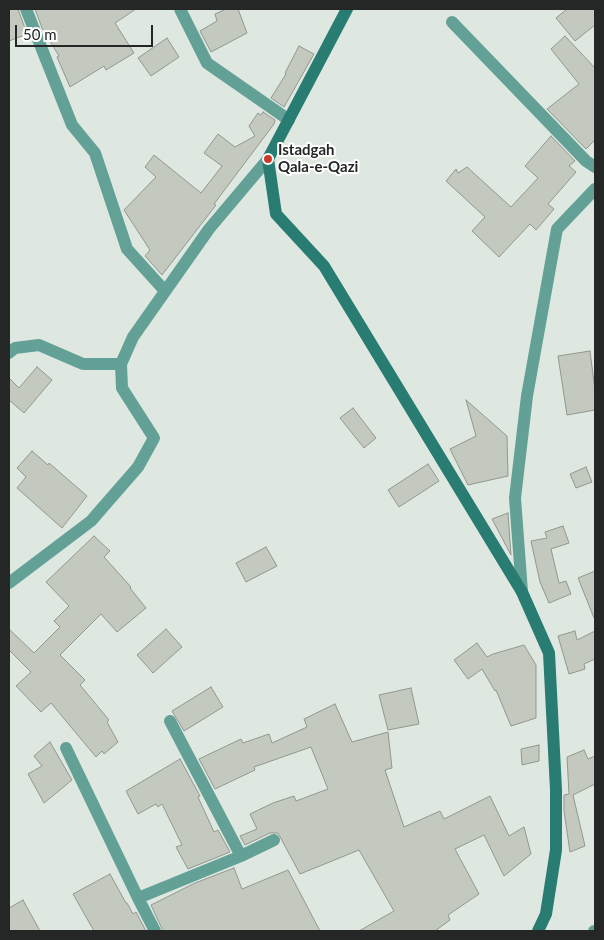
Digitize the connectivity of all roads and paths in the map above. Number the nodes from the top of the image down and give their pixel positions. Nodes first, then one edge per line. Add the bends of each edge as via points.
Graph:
1 (26, 9) edge
2 (180, 9) edge
3 (347, 9) edge
4 (452, 22) dead end
5 (289, 120) junction
6 (268, 159) junction
7 (595, 167) edge
8 (595, 190) edge
9 (165, 291) junction
10 (9, 353) edge
11 (121, 364) junction
12 (9, 583) edge
13 (522, 592) junction
14 (170, 721) dead end
15 (66, 748) dead end
16 (274, 840) dead end
17 (241, 856) junction
18 (138, 898) junction
19 (156, 931) edge
20 (538, 931) edge

1 - 9 street via 72,125 95,153 127,249
2 - 5 street via 207,63
3 - 5 street
4 - 7 street
5 - 6 street
6 - 9 street via 209,229
6 - 13 street via 276,214 324,266
8 - 13 street via 556,229 527,396 515,498
9 - 11 street via 133,337
10 - 11 street via 15,348 39,345 84,364
11 - 12 street via 122,388 154,438 138,467 92,521
13 - 20 street via 549,653 556,790 556,850 546,914
14 - 17 street
15 - 18 street
16 - 17 street
17 - 18 street
18 - 19 street

